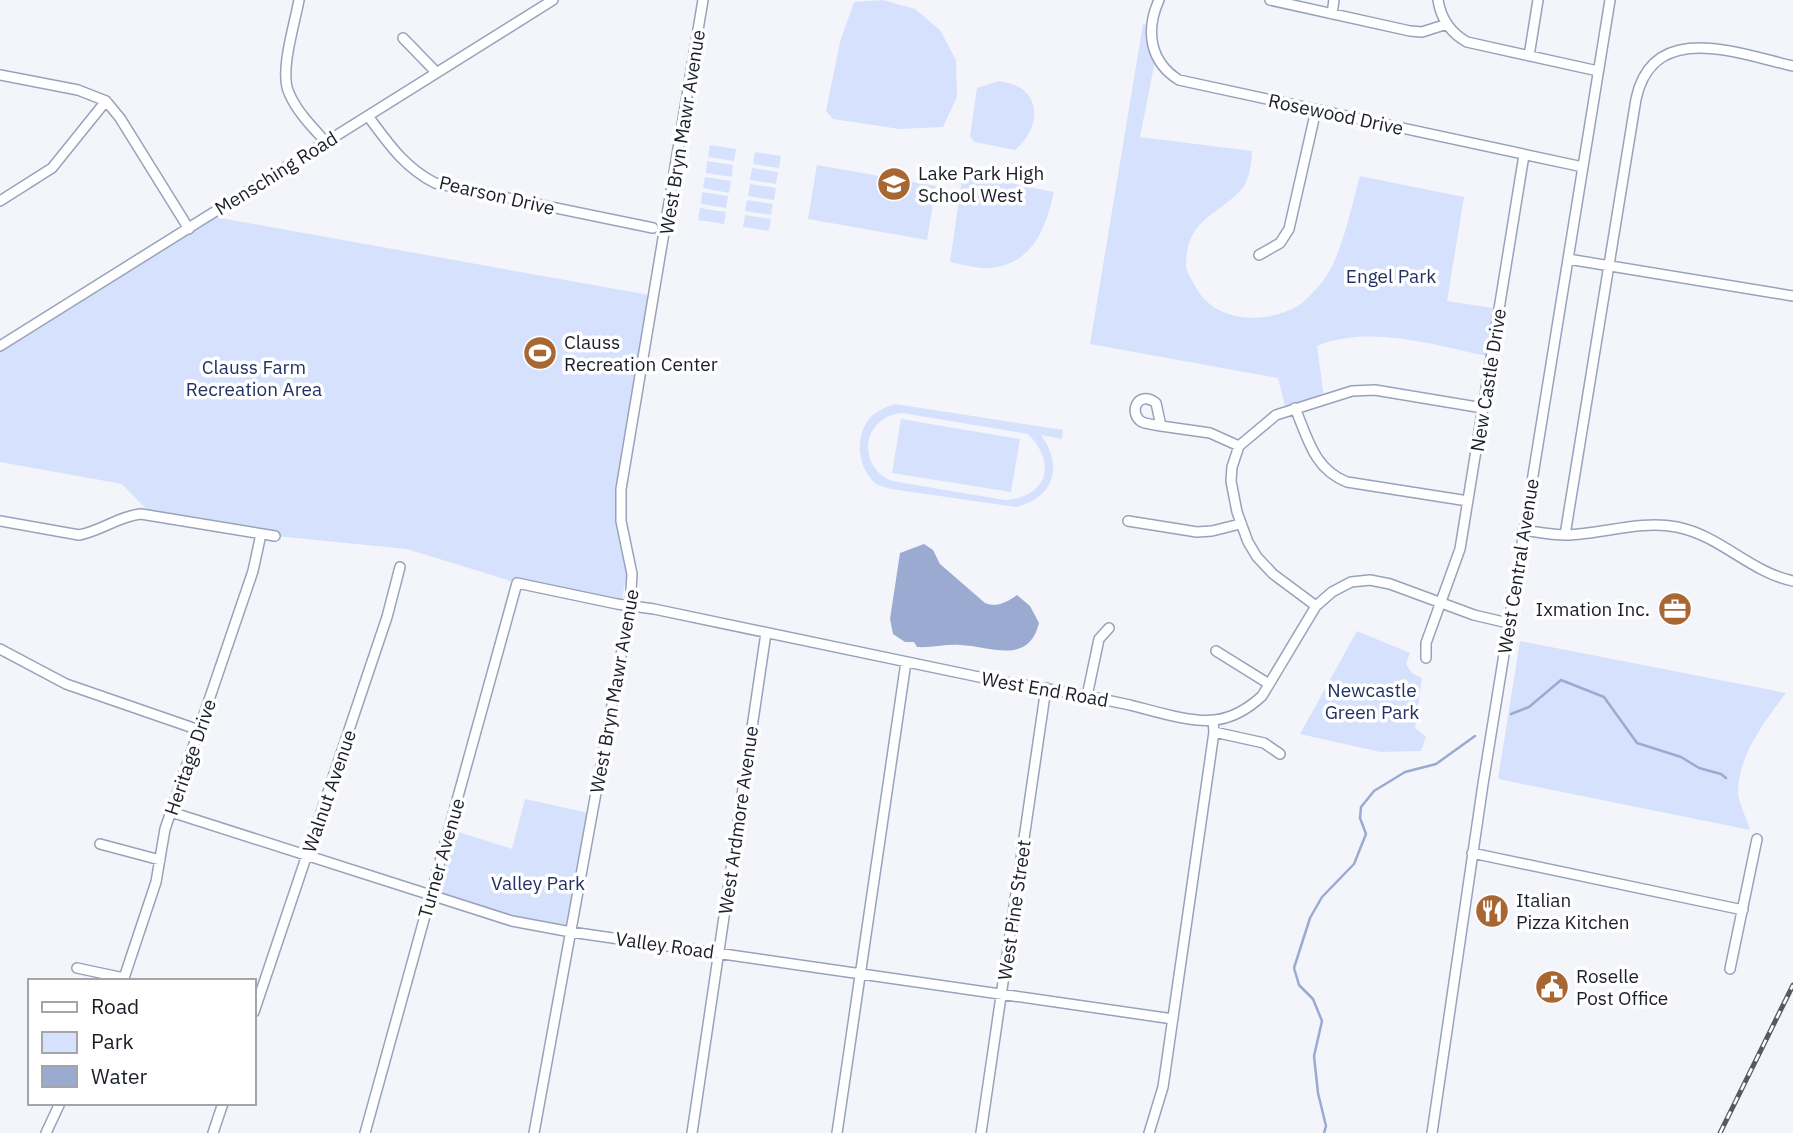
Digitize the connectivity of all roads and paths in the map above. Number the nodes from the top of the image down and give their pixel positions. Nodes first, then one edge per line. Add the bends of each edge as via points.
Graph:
1 (299, 0) edge
2 (553, 0) edge
3 (703, 0) edge
4 (1160, 0) edge
5 (1270, 0) edge
6 (1334, 0) edge
7 (1438, 0) edge
8 (1538, 0) edge
9 (1610, 0) edge
10 (1332, 14) junction
11 (1447, 24) junction
12 (403, 38) dead end
13 (1529, 56) junction
14 (1793, 66) edge
15 (1598, 71) junction
16 (436, 72) junction
17 (0, 75) edge
18 (106, 101) junction
19 (1316, 110) junction
20 (368, 116) junction
21 (326, 142) junction
22 (1524, 155) junction
23 (1583, 167) junction
24 (0, 201) edge
25 (189, 229) junction
26 (653, 229) dead end
27 (1259, 255) dead end
28 (1568, 259) junction
29 (1608, 266) junction
30 (1793, 296) edge
31 (0, 346) edge
32 (1295, 408) junction
33 (1483, 408) junction
34 (1161, 426) dead end
35 (1239, 446) junction
36 (1468, 501) junction
37 (0, 521) edge
38 (1128, 521) dead end
39 (1240, 524) junction
40 (1523, 530) junction
41 (261, 534) junction
42 (1564, 535) junction
43 (275, 536) dead end
44 (400, 567) dead end
45 (1793, 581) edge
46 (517, 583) joint
47 (1441, 603) junction
48 (630, 606) junction
49 (1315, 606) junction
50 (1508, 623) junction
51 (1109, 628) dead end
52 (766, 633) junction
53 (0, 649) edge
54 (1216, 652) dead end
55 (1426, 658) dead end
56 (906, 662) junction
57 (1269, 684) junction
58 (1045, 688) junction
59 (1087, 696) junction
60 (1213, 721) junction
61 (199, 730) junction
62 (1214, 732) junction
63 (1280, 754) dead end
64 (171, 812) junction
65 (1757, 839) dead end
66 (100, 844) dead end
67 (1472, 853) junction
68 (307, 856) junction
69 (160, 860) junction
70 (431, 895) junction
71 (1743, 910) junction
72 (571, 932) junction
73 (719, 953) junction
74 (77, 968) dead end
75 (1730, 969) dead end
76 (861, 972) junction
77 (124, 979) edge
78 (1002, 993) junction
79 (256, 1006) edge
80 (1173, 1019) junction
81 (59, 1105) edge
82 (222, 1105) edge
83 (46, 1133) edge
84 (213, 1133) edge
85 (365, 1133) edge
86 (534, 1133) edge
87 (692, 1133) edge
88 (837, 1133) edge
89 (981, 1133) edge
90 (1149, 1133) edge
91 (1432, 1133) edge

1 - 21 street via 286,70 288,92
2 - 16 street, Mensching Road
3 - 48 street, West Bryn Mawr Avenue via 621,489 621,521 632,574
4 - 19 street, Rosewood Drive via 1152,46 1171,75
5 - 10 street
6 - 10 street
7 - 11 street
8 - 13 street
9 - 15 street, West Central Avenue
10 - 11 street via 1410,31
11 - 13 street via 1472,43
12 - 16 street
13 - 15 street
14 - 29 street via 1700,47 1678,50 1656,61 1638,90
15 - 23 street, West Central Avenue
16 - 20 street, Mensching Road
17 - 18 street via 78,90
18 - 24 street via 52,169
18 - 25 street
19 - 22 street, Rosewood Drive
19 - 27 street via 1289,229 1280,243
20 - 21 street, Mensching Road
20 - 26 street, Pearson Drive via 399,158 435,183
21 - 25 street, Mensching Road
22 - 23 street, Rosewood Drive
22 - 33 street, New Castle Drive
23 - 28 street, West Central Avenue
25 - 31 street, Mensching Road
28 - 29 street
28 - 40 street, West Central Avenue
29 - 30 street
29 - 42 street
32 - 33 street via 1361,390
32 - 35 street via 1276,415
32 - 36 street via 1322,467 1334,477
33 - 36 street, New Castle Drive
34 - 35 street via 1210,433
35 - 39 street via 1231,481
36 - 47 street, New Castle Drive via 1456,565
37 - 41 street via 79,535 141,514
38 - 39 street via 1196,532
39 - 49 street via 1257,557
40 - 42 street
40 - 50 street, West Central Avenue
41 - 43 street
41 - 61 street, Heritage Drive via 253,571
42 - 45 street via 1644,524 1680,528 1713,539 1763,572
44 - 68 street, Walnut Avenue
46 - 48 street, West End Road
46 - 70 street, Turner Avenue
47 - 49 street via 1390,584 1364,580 1339,587
47 - 50 street
47 - 55 street, New Castle Drive via 1426,643
48 - 52 street, West End Road
48 - 72 street, West Bryn Mawr Avenue
49 - 57 street
50 - 67 street, West Central Avenue
51 - 59 street via 1099,639
52 - 56 street, West End Road
52 - 73 street, West Ardmore Avenue
53 - 61 street via 66,684
54 - 57 street
56 - 58 street, West End Road
56 - 76 street
57 - 60 street via 1250,706
58 - 59 street, West End Road
58 - 78 street, West Pine Street
59 - 60 street, West End Road
60 - 62 street
61 - 64 street, Heritage Drive
62 - 63 street via 1264,743
62 - 80 street
64 - 68 street, Valley Road
64 - 69 street, Heritage Drive
65 - 71 street
66 - 69 street
67 - 71 street
67 - 91 street, West Central Avenue
68 - 70 street, Valley Road
68 - 79 street, Walnut Avenue
69 - 77 street, Heritage Drive
70 - 72 street, Valley Road via 512,921
70 - 85 street, Turner Avenue
71 - 75 street
72 - 73 street, Valley Road
72 - 86 street, West Bryn Mawr Avenue
73 - 76 street, Valley Road
73 - 87 street, West Ardmore Avenue
74 - 77 street
76 - 78 street, Valley Road
76 - 88 street
78 - 80 street, Valley Road
78 - 89 street, West Pine Street
80 - 90 street via 1163,1087
81 - 83 street
82 - 84 street

